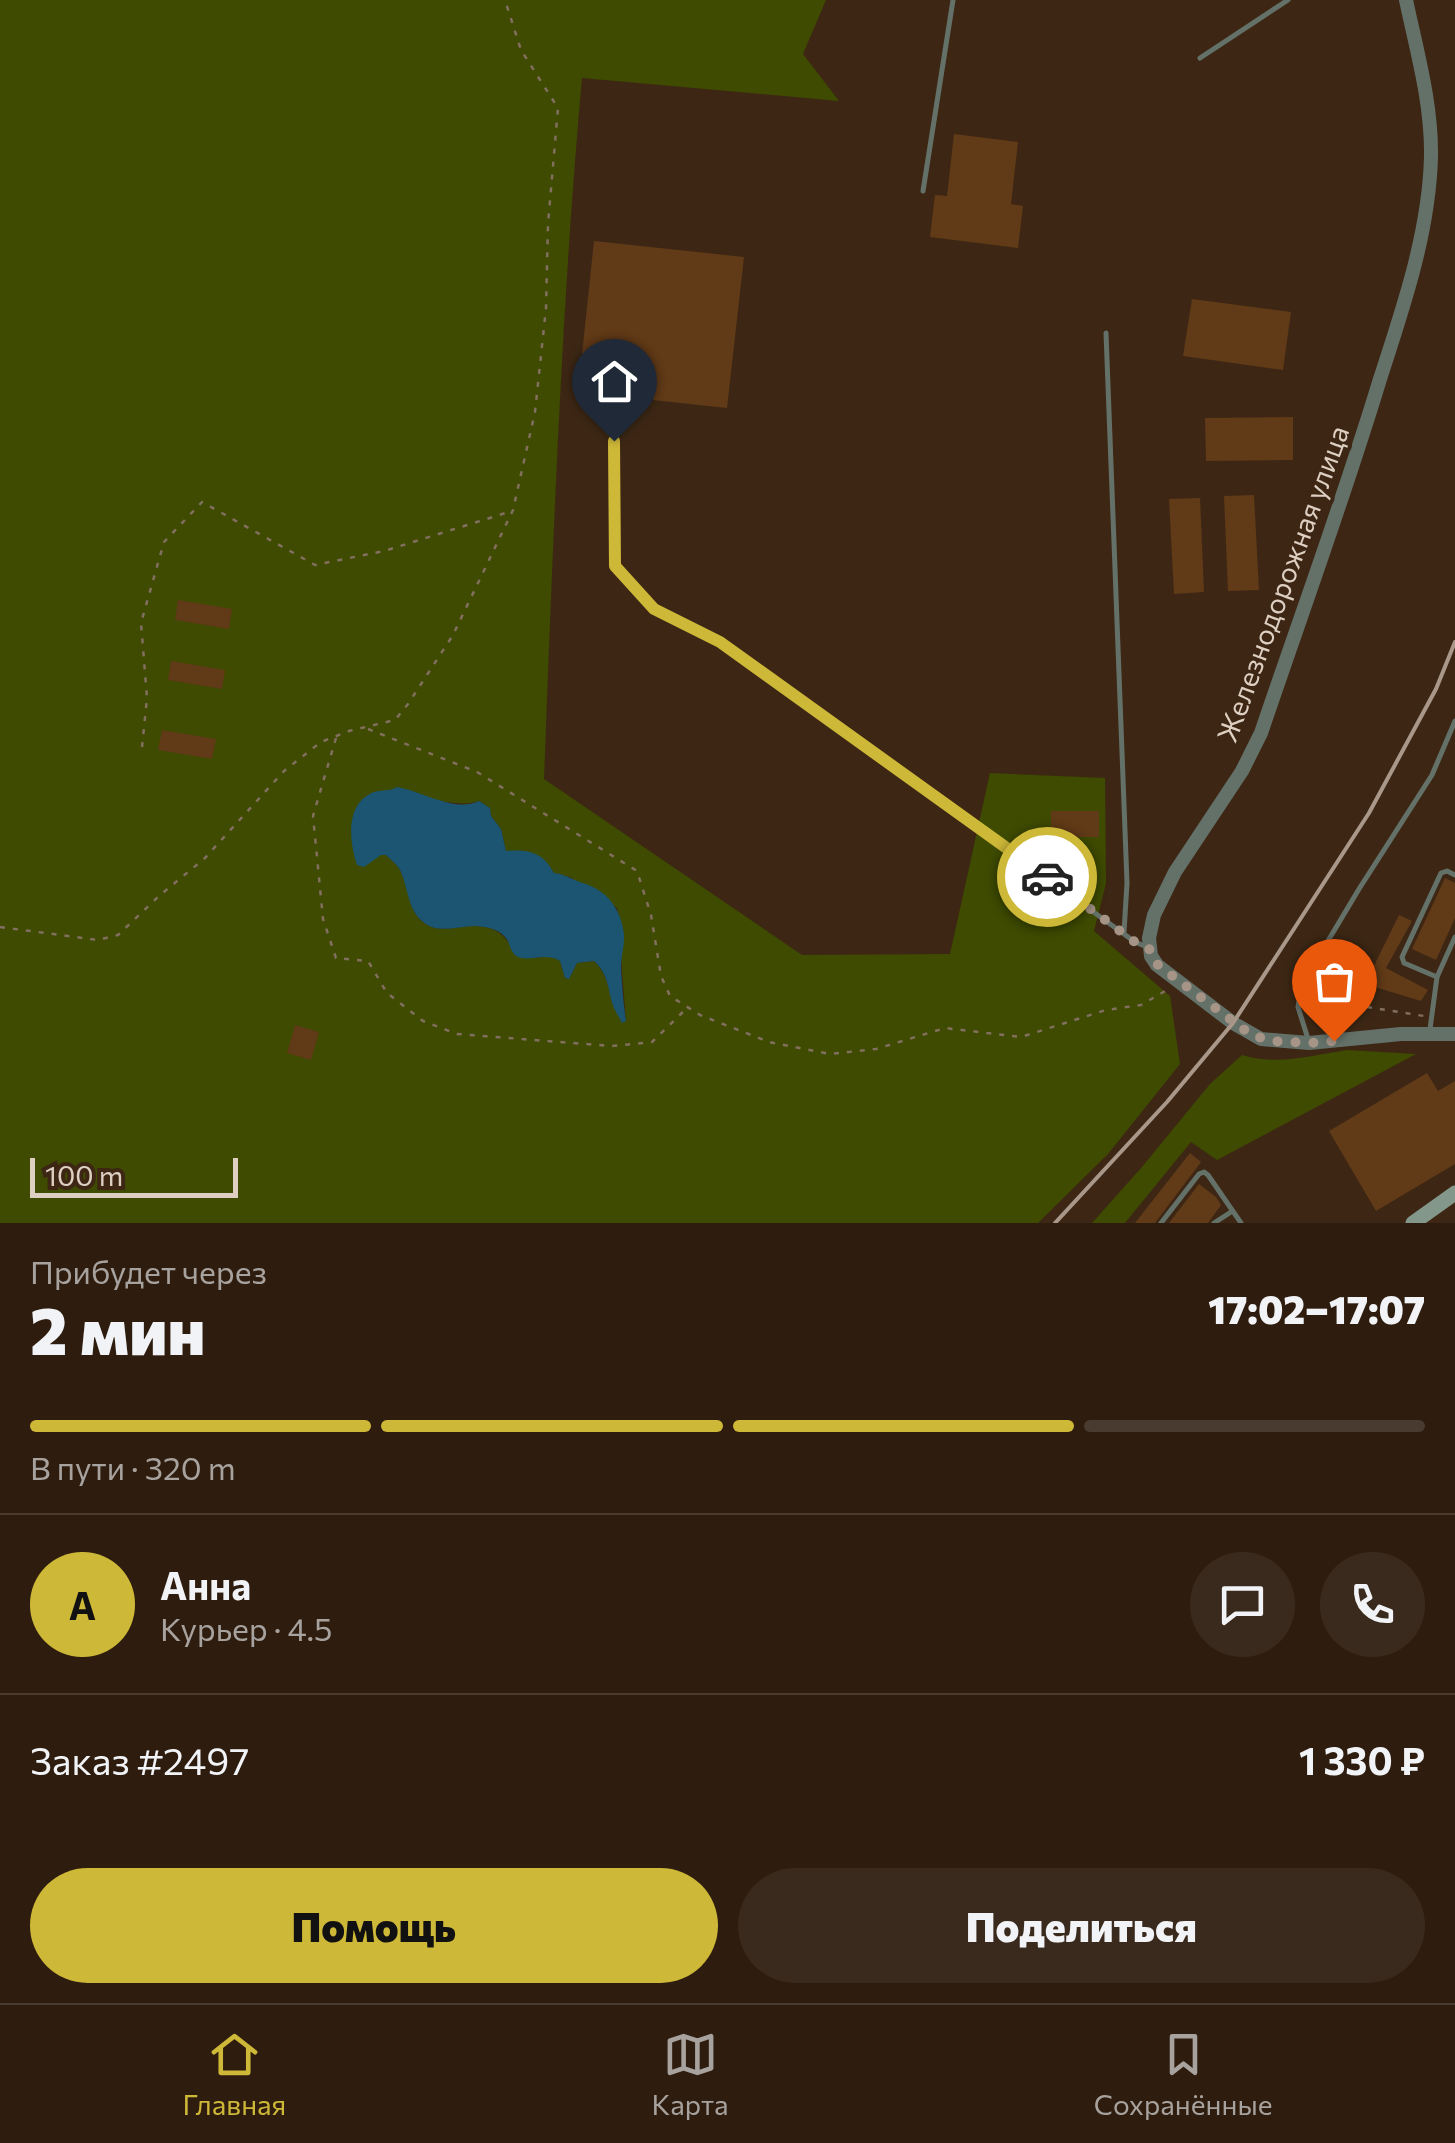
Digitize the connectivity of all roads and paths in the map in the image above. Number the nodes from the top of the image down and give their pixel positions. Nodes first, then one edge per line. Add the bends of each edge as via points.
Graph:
1 (506, 0) edge
2 (953, 0) edge
3 (1288, 0) edge
4 (1406, 0) edge
5 (1200, 58) dead end
6 (923, 191) dead end
7 (1106, 332) dead end
8 (614, 441) dead end
9 (513, 510) junction
10 (1455, 722) edge
11 (366, 728) junction
12 (336, 736) junction
13 (142, 748) dead end
14 (1455, 875) edge
15 (0, 927) edge
16 (1124, 932) junction
17 (1455, 936) edge
18 (1149, 948) junction
19 (1437, 977) junction
20 (1182, 982) junction
21 (1367, 1006) dead end
22 (688, 1007) junction
23 (1434, 1025) junction
24 (1455, 1034) edge
25 (1310, 1043) junction
26 (1455, 1192) edge
27 (1232, 1212) junction
28 (1161, 1223) edge
29 (1214, 1223) edge
30 (1241, 1223) edge
31 (1412, 1223) edge

1 - 9 path via 520,50 558,108 536,412
2 - 6 lane
3 - 5 lane
4 - 18 street, Железнодорожная улица via 1429,116 1430,158 1412,272 1261,732 1175,872 1154,916
7 - 16 lane
8 - 16 lane via 615,566 654,609 720,642
9 - 11 path via 453,635 408,704 395,720
9 - 13 path via 315,566 202,502 164,542 141,623 147,698
10 - 25 lane via 1432,775 1302,986 1298,1007
11 - 12 path
11 - 22 path via 478,772 637,871 661,976 670,996
12 - 15 path via 284,771 205,858 118,935 98,940
12 - 22 path via 312,816 323,919 336,958 368,961 386,994 423,1022 457,1034 612,1046 652,1042
14 - 19 lane via 1440,872 1402,957
16 - 18 lane
17 - 19 lane
18 - 20 street via 1158,965
19 - 23 lane
20 - 22 path via 1141,1005 1021,1037 945,1028 830,1054 769,1042
20 - 25 street via 1250,1034
21 - 23 path
23 - 24 street
23 - 25 street
26 - 31 main road
27 - 28 lane via 1204,1172
27 - 29 lane
27 - 30 lane

